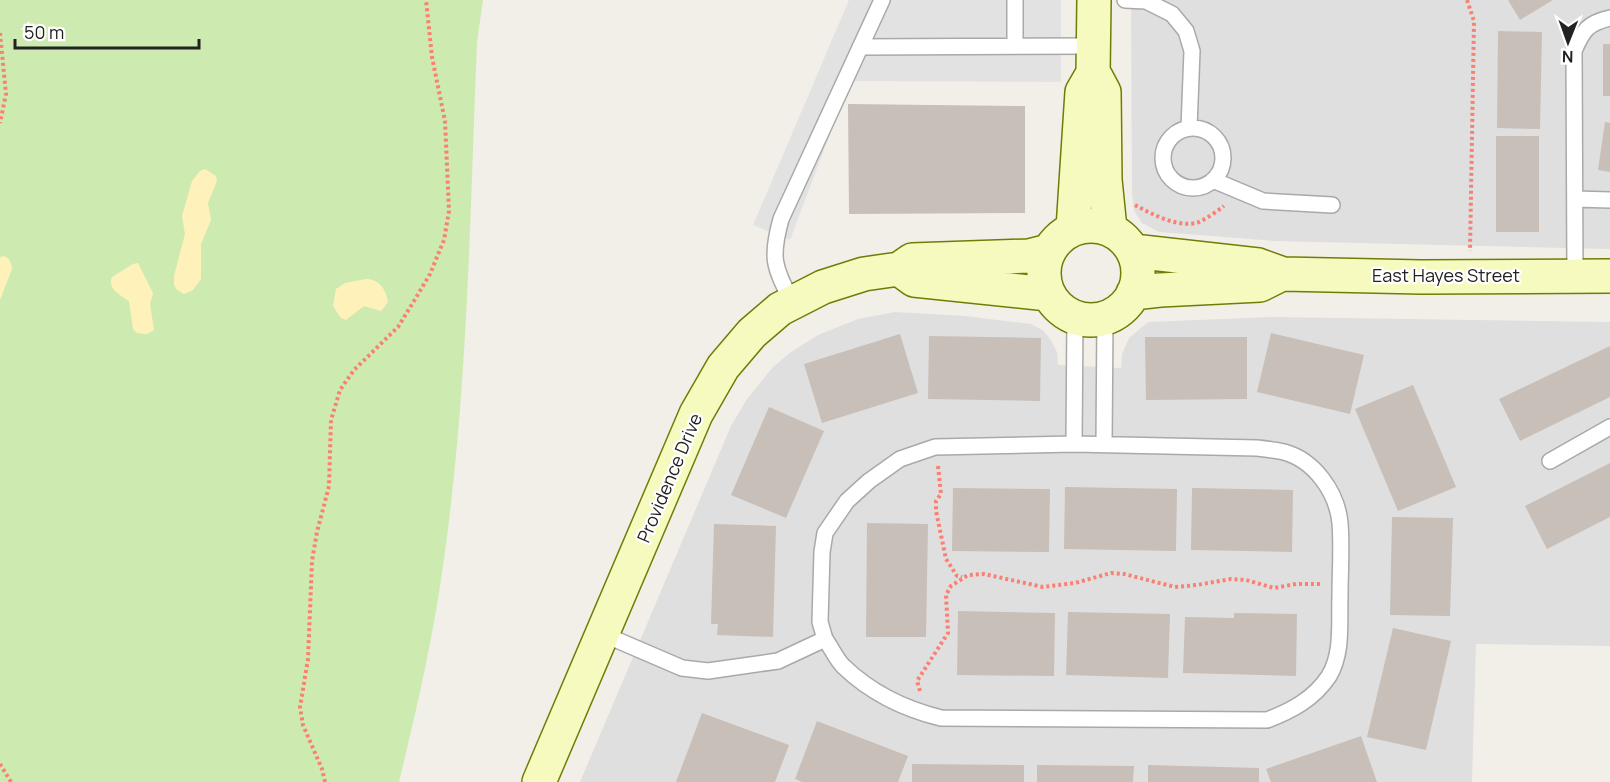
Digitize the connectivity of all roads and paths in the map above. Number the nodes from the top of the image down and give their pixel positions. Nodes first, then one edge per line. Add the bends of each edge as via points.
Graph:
1 (426, 0) edge
2 (882, 0) edge
3 (1015, 0) edge
4 (1094, 0) edge
5 (1125, 0) edge
6 (1467, 0) edge
7 (1610, 18) edge
8 (0, 33) edge
9 (861, 46) junction
10 (1015, 46) junction
11 (1093, 59) junction
12 (0, 123) edge
13 (1189, 128) junction
14 (1213, 180) junction
15 (1240, 191) junction
16 (1575, 199) junction
17 (1610, 200) edge
18 (1130, 201) dead end
19 (1332, 205) dead end
20 (1073, 229) junction
21 (1110, 229) junction
22 (1048, 251) junction
23 (1133, 251) junction
24 (1470, 251) dead end
25 (899, 269) junction
26 (1283, 274) junction
27 (1575, 275) junction
28 (1610, 276) edge
29 (1133, 293) junction
30 (1048, 294) junction
31 (792, 302) junction
32 (1090, 317) junction
33 (1610, 427) edge
34 (1074, 444) junction
35 (1104, 444) junction
36 (935, 447) junction
37 (1551, 461) dead end
38 (963, 577) junction
39 (1340, 584) junction
40 (603, 634) junction
41 (825, 639) junction
42 (917, 712) junction
43 (0, 764) edge
44 (11, 782) edge
45 (325, 782) edge
46 (539, 782) edge

1 - 45 path via 445,121 449,211 444,240 430,273 398,327 354,370 340,390 332,420 329,486 312,561 308,659 300,707
2 - 9 lane
3 - 10 lane
4 - 11 street
5 - 13 lane via 1146,1 1172,14 1186,31 1192,51
6 - 24 path via 1474,21
7 - 16 lane via 1594,22 1581,34 1574,51
8 - 12 path via 6,94
9 - 10 lane
9 - 31 lane via 781,219 774,244 777,270
10 - 11 lane
11 - 20 street via 1082,92
11 - 21 street via 1104,92
13 - 14 lane via 1208,132 1221,145 1223,164
13 - 14 lane via 1179,131 1166,145 1163,155 1168,174 1184,187 1204,186
14 - 15 lane
15 - 18 path via 1195,223 1164,218
15 - 19 lane via 1263,201
16 - 17 lane
16 - 27 lane
20 - 21 street via 1091,225
20 - 22 street
21 - 23 street
22 - 25 street, Providence Drive via 1029,256 912,260
22 - 30 street via 1044,263
23 - 26 street, East Hayes Street via 1258,265
23 - 29 street via 1138,274
25 - 30 street via 915,279
25 - 31 street, Providence Drive via 823,286
26 - 27 street, East Hayes Street
26 - 29 street, East Hayes Street via 1260,285
27 - 28 street, East Hayes Street
29 - 32 street via 1125,305
30 - 32 street via 1055,304
31 - 40 street, Providence Drive via 752,333 723,367 696,414
32 - 34 lane
32 - 35 lane
33 - 37 lane
34 - 35 lane
34 - 36 lane
35 - 39 lane via 1257,448 1285,452 1307,462 1323,479 1340,521
36 - 38 path via 941,484 936,512 946,559 957,576
36 - 41 lane via 900,459 869,481 847,501 825,532 820,622
38 - 39 path via 984,574 1043,587 1111,573 1175,587 1231,579 1274,588
38 - 42 path via 946,595 948,633 917,681 921,694
39 - 42 lane via 1339,648 1329,675 1311,698 1267,720 941,718
40 - 41 lane via 682,668 708,671 778,661
40 - 46 street, Providence Drive
41 - 42 lane via 842,665 885,698
43 - 44 path

